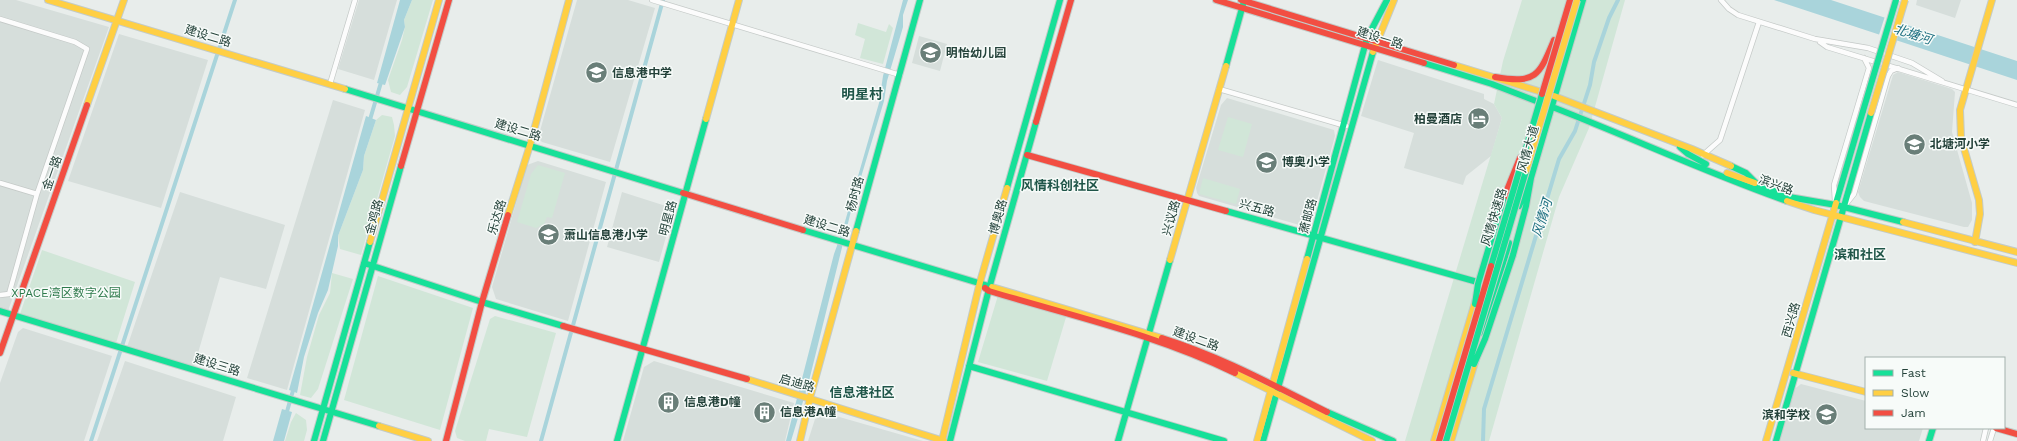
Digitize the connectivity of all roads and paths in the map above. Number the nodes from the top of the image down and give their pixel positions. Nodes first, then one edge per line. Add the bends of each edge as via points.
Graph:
1 (48, 0) edge
2 (124, 0) edge
3 (355, 0) edge
4 (439, 0) edge
5 (449, 0) edge
6 (569, 0) edge
7 (652, 0) edge
8 (739, 0) edge
9 (920, 0) edge
10 (1060, 0) edge
11 (1071, 0) edge
12 (1216, 0) edge
13 (1243, 0) edge
14 (1395, 0) edge
15 (1566, 0) edge
16 (1570, 0) edge
17 (1577, 0) edge
18 (1583, 0) edge
19 (1721, 0) edge
20 (1896, 0) edge
21 (1905, 0) edge
22 (1992, 0) edge
23 (1386, 1) edge
24 (1242, 8) junction
25 (0, 19) edge
26 (117, 20) junction
27 (1759, 22) junction
28 (732, 23) junction
29 (1367, 38) junction
30 (1815, 39) junction
31 (1554, 40) junction
32 (1376, 41) junction
33 (1365, 46) junction
34 (1374, 48) junction
35 (1864, 58) junction
36 (1898, 68) junction
37 (900, 75) junction
38 (1495, 77) junction
39 (1942, 81) junction
40 (330, 84) junction
41 (1965, 89) junction
42 (1219, 90) junction
43 (1540, 91) junction
44 (1554, 96) junction
45 (1536, 101) junction
46 (2017, 105) edge
47 (1552, 106) junction
48 (407, 108) junction
49 (417, 111) junction
50 (1347, 126) junction
51 (1676, 143) junction
52 (530, 145) junction
53 (1027, 155) junction
54 (1703, 155) junction
55 (1520, 158) junction
56 (1531, 178) junction
57 (0, 183) edge
58 (1757, 184) junction
59 (37, 194) junction
60 (685, 194) junction
61 (1187, 200) junction
62 (1836, 205) junction
63 (1843, 207) junction
64 (1832, 215) junction
65 (1841, 218) junction
66 (1317, 235) junction
67 (1976, 242) junction
68 (850, 244) junction
69 (2017, 252) edge
70 (2017, 263) edge
71 (364, 264) junction
72 (371, 266) junction
73 (980, 282) junction
74 (1481, 282) junction
75 (990, 288) junction
76 (0, 295) edge
77 (482, 302) junction
78 (0, 311) edge
79 (13, 315) junction
80 (1147, 336) junction
81 (1470, 336) junction
82 (644, 348) junction
83 (0, 353) edge
84 (969, 366) junction
85 (1787, 372) junction
86 (1796, 374) junction
87 (1274, 389) junction
88 (1462, 390) junction
89 (1865, 392) edge
90 (808, 397) junction
91 (323, 410) junction
92 (331, 412) junction
93 (1126, 412) junction
94 (1933, 429) edge
95 (1986, 429) edge
96 (1995, 429) edge
97 (1999, 429) edge
98 (2017, 434) edge
99 (314, 441) edge
100 (322, 441) edge
101 (428, 441) edge
102 (446, 441) edge
103 (617, 441) edge
104 (800, 441) edge
105 (943, 441) edge
106 (950, 441) edge
107 (1118, 441) edge
108 (1224, 441) edge
109 (1257, 441) edge
110 (1263, 441) edge
111 (1372, 441) edge
112 (1393, 441) edge
113 (1434, 441) edge
114 (1438, 441) edge
115 (1446, 441) edge
116 (1451, 441) edge
117 (1766, 441) edge
118 (1776, 441) edge
119 (1930, 441) edge
120 (1983, 441) edge
121 (1990, 441) edge

1 - 26 main road, 建设二路
2 - 26 main road, 金一路
3 - 40 street
4 - 48 main road, 金鸡路
5 - 49 main road, 金鸡路
6 - 52 main road, 乐达路
7 - 28 street
8 - 28 main road, 明星路
9 - 37 main road, 杨时路
10 - 73 main road, 博奥路
11 - 53 main road, 博奥路
12 - 24 main road, 建设一路
13 - 24 main road, 兴议路
13 - 29 main road, 建设一路
14 - 32 main road
15 - 31 main road, 风情大道
16 - 81 main road, 风情快速路, bridge
17 - 88 main road, 风情快速路, bridge
18 - 44 main road, 风情大道
19 - 27 street via 1738,15
20 - 62 main road, 西兴路, bridge
21 - 63 main road, 西兴路, bridge
22 - 41 main road
23 - 29 main road
24 - 33 main road, 建设一路
24 - 42 main road, 兴议路
25 - 59 street via 75,42 87,49
26 - 40 main road, 建设二路
26 - 79 main road, 金一路
27 - 30 street
27 - 54 street via 1720,140
28 - 37 street
28 - 60 main road, 明星路
29 - 32 main road, 建设一路
29 - 33 main road
30 - 35 street via 1827,47
30 - 39 street via 1868,48 1912,63
31 - 38 main road via 1539,73 1524,81
31 - 43 main road, 风情大道
32 - 34 main road
32 - 38 main road, 建设一路
33 - 34 main road, 建设一路
33 - 50 main road
34 - 45 main road, 建设一路 via 1492,84
34 - 50 main road
35 - 36 street
35 - 62 street, 西兴路 via 1869,68 1834,185
36 - 39 street
36 - 63 street, 西兴路 via 1888,76 1854,194
37 - 68 main road, 杨时路
38 - 43 main road, 建设一路
39 - 41 street
40 - 48 main road, 建设二路
41 - 46 street
41 - 67 main road via 1960,110 1960,132 1979,200
42 - 50 street
42 - 61 main road, 兴议路
43 - 44 main road, 建设一路
43 - 45 main road, 风情大道
44 - 47 main road, 风情大道
44 - 51 main road, 滨兴路
45 - 47 main road, 滨兴路
45 - 55 main road, 风情大道
47 - 56 main road, 风情大道
47 - 64 main road, 滨兴路 via 1753,189
48 - 49 main road, 建设二路
48 - 71 main road, 金鸡路
49 - 52 main road, 建设二路
49 - 72 main road, 金鸡路
50 - 66 main road
51 - 54 main road, 滨兴路
51 - 58 main road via 1698,161
52 - 60 main road, 建设二路
52 - 77 main road, 乐达路
53 - 61 main road, 兴五路
53 - 75 main road, 博奥路
54 - 58 main road, 滨兴路 via 1746,173
55 - 74 main road, 风情大道
55 - 81 main road, bridge via 1503,200 1478,284
56 - 88 main road, bridge via 1513,255 1485,339
56 - 116 main road, 风情大道 via 1521,202
57 - 59 street
58 - 62 main road, 滨兴路 via 1789,197
59 - 76 street via 9,294
60 - 68 main road, 建设二路
60 - 82 main road, 明星路
61 - 66 main road, 兴五路
61 - 80 main road, 兴议路
62 - 63 main road, 滨兴路
62 - 64 main road, 西兴路
63 - 65 main road, 西兴路
63 - 67 main road, 滨兴路
64 - 65 main road, 滨兴路
64 - 85 main road, 西兴路
65 - 70 main road, 滨兴路
65 - 86 main road, 西兴路
66 - 74 main road, 兴五路
66 - 87 main road
67 - 69 main road, 滨兴路
68 - 73 main road, 建设二路
68 - 90 main road, 杨时路
71 - 72 main road, 启迪路
71 - 91 main road, 金鸡路
72 - 77 main road, 启迪路
72 - 92 main road, 金鸡路
73 - 75 main road
73 - 105 main road, 博奥路
74 - 113 main road, 风情大道
75 - 80 main road, 建设二路
75 - 84 main road, 博奥路
77 - 82 main road, 启迪路
77 - 102 main road, 乐达路
78 - 79 main road, 建设三路
79 - 83 main road, 金一路
79 - 91 main road, 建设三路
80 - 87 main road, 建设二路
80 - 93 main road, 兴议路
81 - 114 main road, 风情快速路, bridge
82 - 90 main road, 启迪路
82 - 103 main road, 明星路
84 - 93 main road
84 - 106 main road, 博奥路
85 - 86 main road
85 - 117 main road, 西兴路
86 - 89 main road
86 - 118 main road, 西兴路
87 - 109 main road
87 - 110 main road
87 - 111 main road, 建设二路
87 - 112 main road, 建设二路
88 - 115 main road, 风情快速路, bridge
90 - 104 main road, 杨时路
90 - 105 main road, 启迪路
91 - 92 main road, 建设三路
91 - 99 main road, 金鸡路
92 - 100 main road, 金鸡路
92 - 101 main road, 建设三路
93 - 107 main road, 兴议路
93 - 108 main road
94 - 119 main road
95 - 120 street
96 - 121 street
97 - 98 main road

